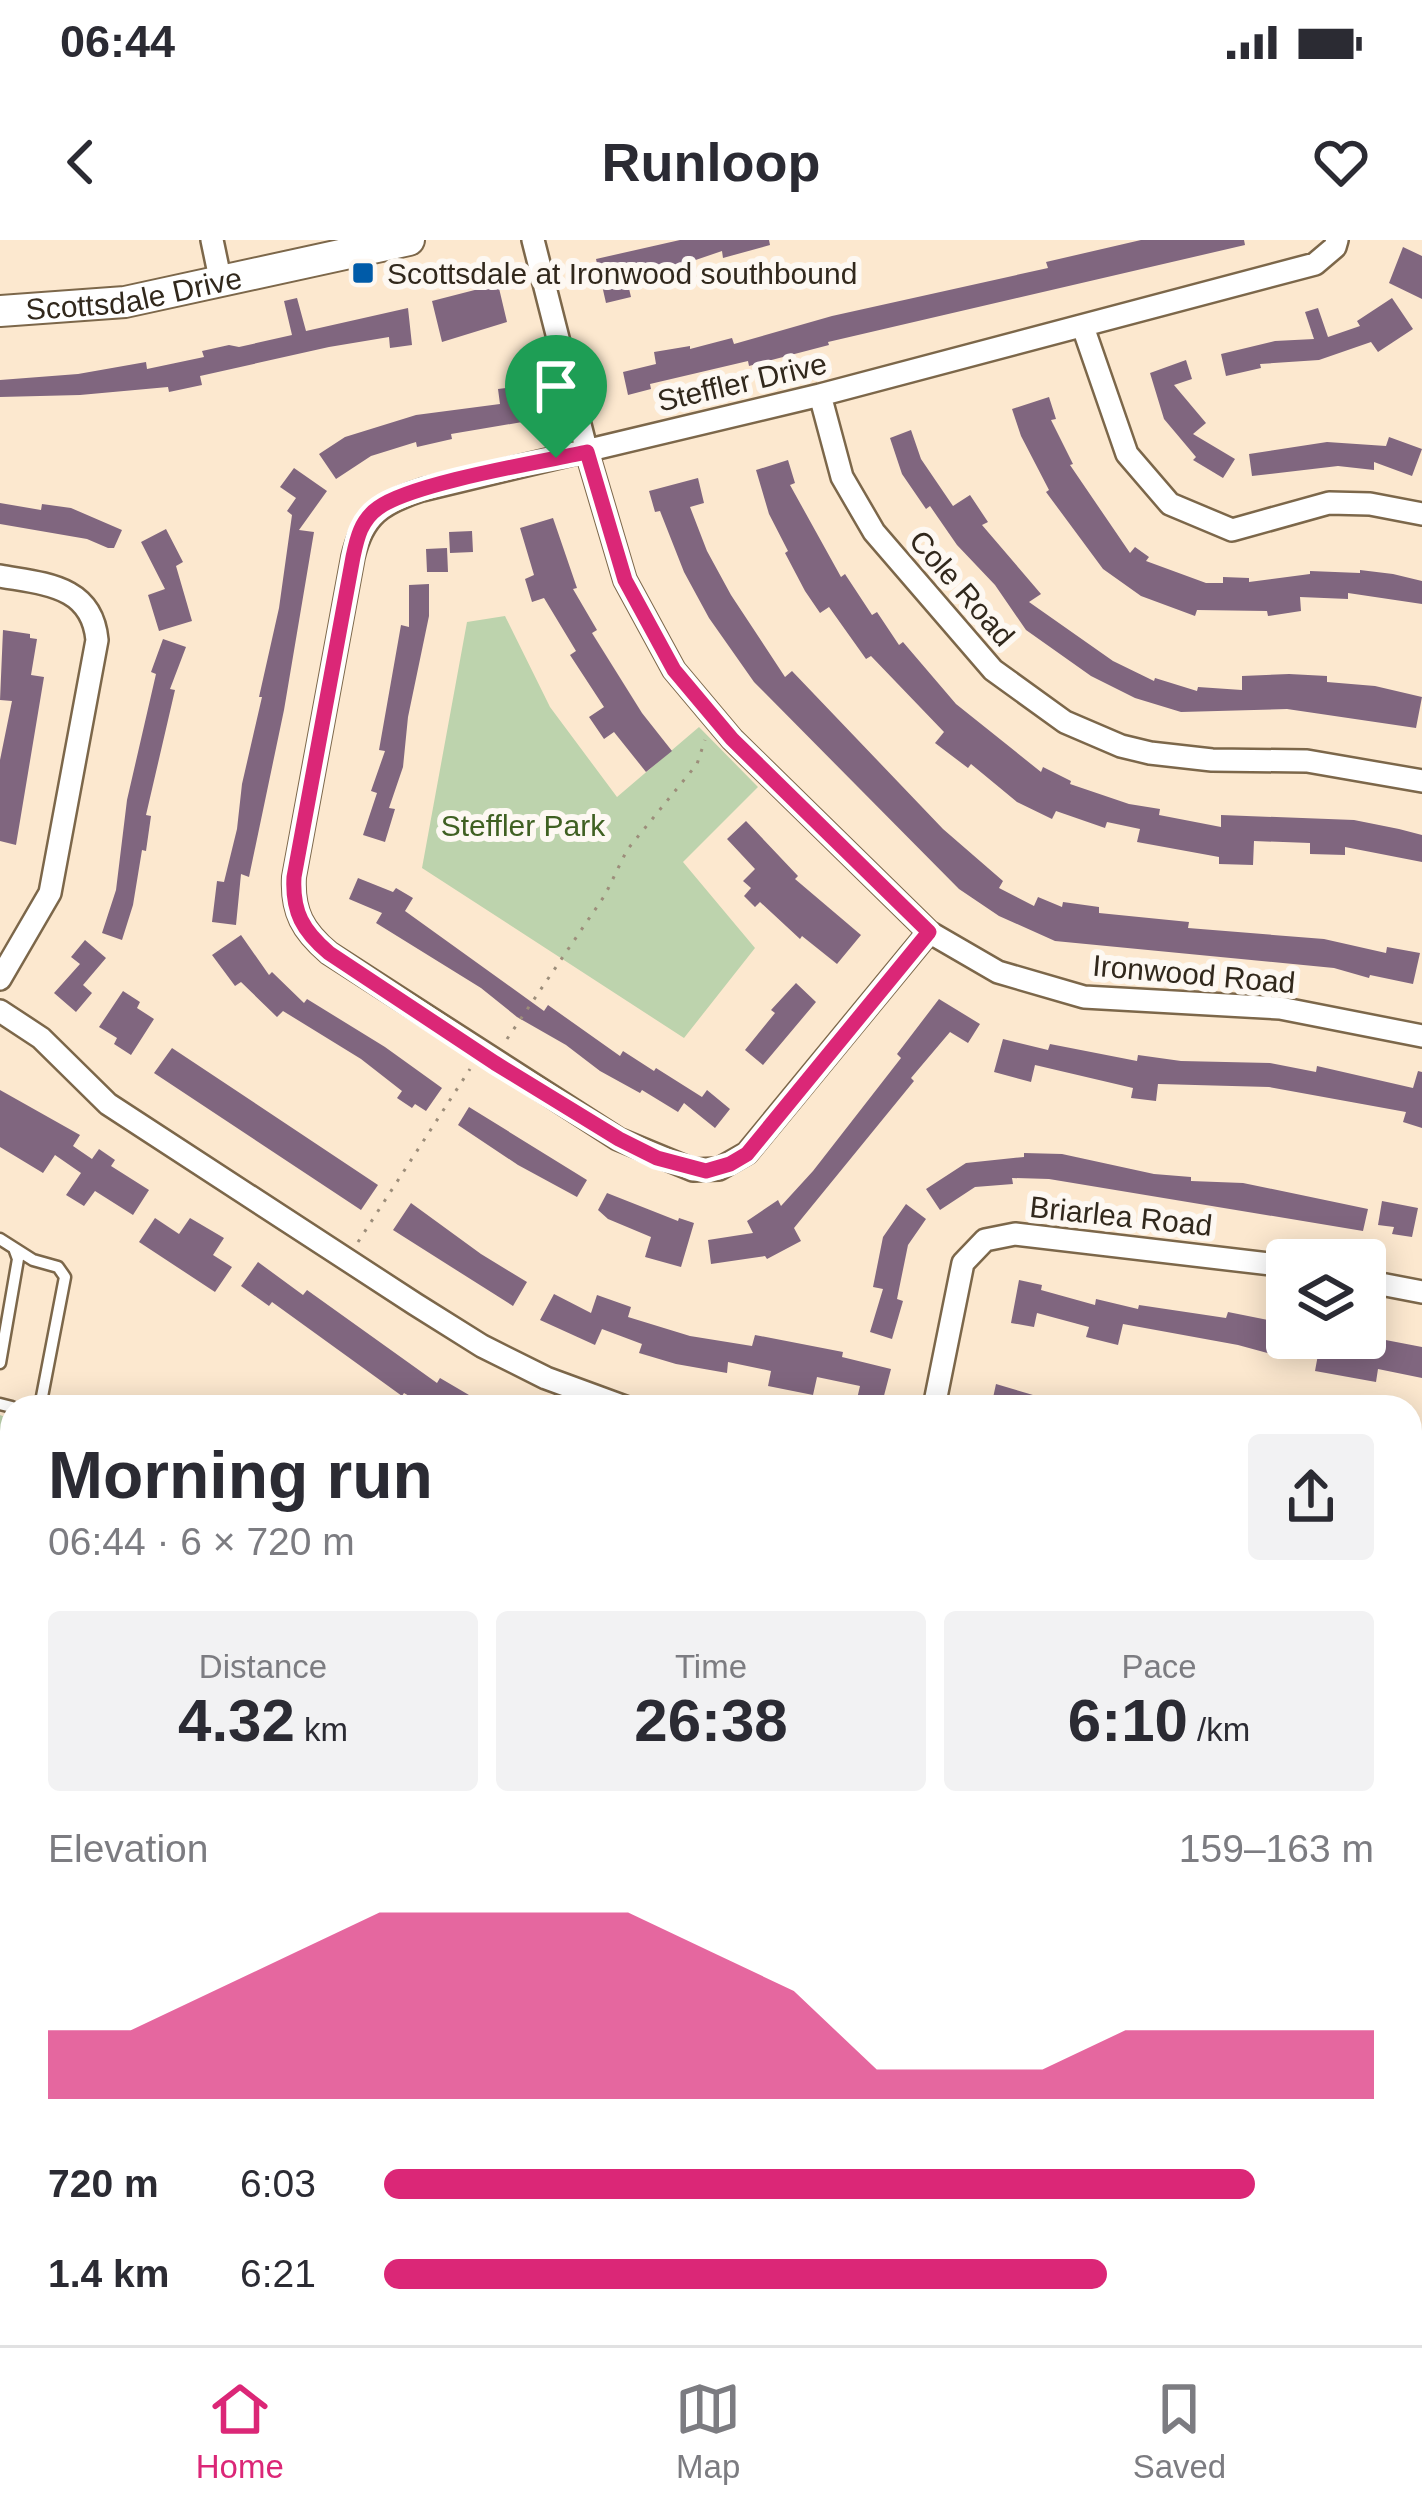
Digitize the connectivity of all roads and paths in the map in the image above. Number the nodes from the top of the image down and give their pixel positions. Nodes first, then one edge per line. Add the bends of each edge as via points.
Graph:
1 (212, 240) edge
2 (409, 240) edge
3 (533, 240) edge
4 (1337, 240) edge
5 (221, 283) junction
6 (0, 310) edge
7 (1082, 327) junction
8 (820, 395) junction
9 (587, 452) junction
10 (1422, 514) edge
11 (0, 576) edge
12 (702, 743) dead end
13 (1422, 781) edge
14 (929, 932) junction
15 (0, 980) edge
16 (0, 1011) edge
17 (1422, 1036) edge
18 (486, 1057) junction
19 (0, 1239) edge
20 (14, 1248) junction
21 (348, 1259) junction
22 (1266, 1264) edge
23 (1386, 1285) edge
24 (1422, 1292) edge
25 (0, 1363) edge
26 (42, 1395) edge
27 (592, 1395) edge
28 (936, 1395) edge

1 - 5 street
2 - 5 street, Scottsdale Drive
3 - 9 street, Ironwood Road
4 - 7 street, Steffler Drive via 1315,264
5 - 6 street, Scottsdale Drive via 125,302
7 - 8 street, Steffler Drive
7 - 10 street via 1126,454 1170,505 1232,530 1328,503
8 - 9 street, Steffler Drive
8 - 13 street, Cole Road via 842,477 874,532 993,670 1065,722 1150,753 1307,761
9 - 14 street, Ironwood Road via 625,580 674,670 732,739
9 - 18 street, Steffler Drive via 422,490 365,520 294,877 296,912 308,935
11 - 15 street via 75,594 97,640 50,893
12 - 18 path via 697,764 627,850 605,895
14 - 17 street, Ironwood Road via 998,972 1084,997 1280,1008
14 - 18 street, Steffler Drive via 747,1154 718,1169 693,1170 638,1149
16 - 21 street via 41,1038 108,1104
18 - 21 path
19 - 20 lane
20 - 25 lane
20 - 26 lane via 65,1277
21 - 27 street via 498,1354
22 - 28 street, Briarlea Road via 1015,1234 985,1240 963,1263
23 - 24 street

